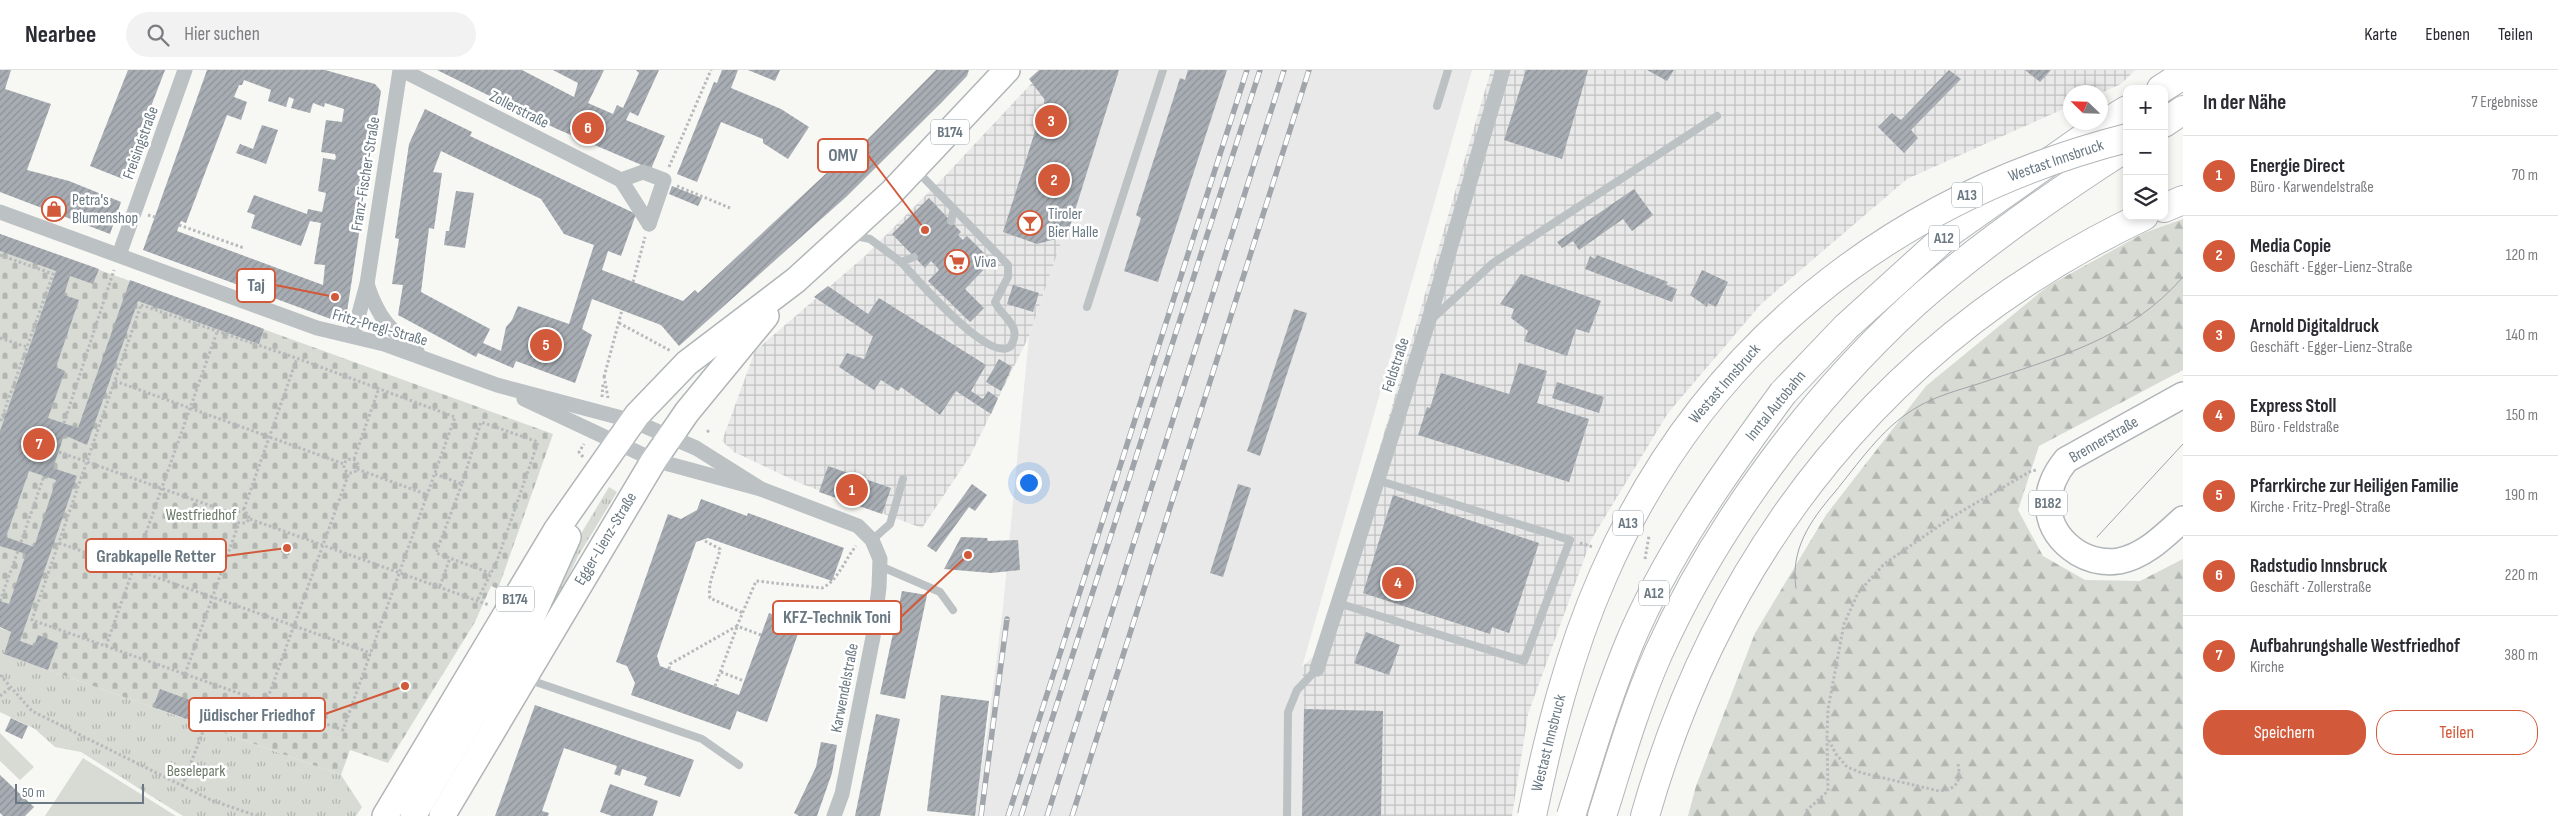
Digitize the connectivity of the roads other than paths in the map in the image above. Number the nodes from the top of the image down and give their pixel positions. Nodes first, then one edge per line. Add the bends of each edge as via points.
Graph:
1 (185, 70) edge
2 (401, 70) edge
3 (1007, 70) edge
4 (1163, 70) edge
5 (1448, 70) edge
6 (1503, 70) edge
7 (2183, 75) edge
8 (2167, 85) edge
9 (1437, 106) dead end
10 (2183, 110) edge
11 (2123, 112) edge
12 (1717, 116) dead end
13 (2168, 119) edge
14 (2183, 127) edge
15 (2168, 129) edge
16 (2123, 139) edge
17 (2123, 150) edge
18 (915, 169) junction
19 (621, 180) junction
20 (2183, 200) edge
21 (2168, 206) edge
22 (954, 209) junction
23 (0, 212) edge
24 (2136, 220) edge
25 (951, 221) dead end
26 (846, 234) junction
27 (119, 255) junction
28 (914, 257) dead end
29 (901, 262) junction
30 (796, 280) junction
31 (367, 284) junction
32 (1087, 307) dead end
33 (1428, 323) junction
34 (353, 336) junction
35 (430, 360) junction
36 (497, 385) junction
37 (2183, 394) edge
38 (633, 421) junction
39 (670, 435) junction
40 (617, 444) junction
41 (654, 460) junction
42 (903, 479) dead end
43 (1377, 480) junction
44 (591, 482) junction
45 (761, 488) junction
46 (2183, 519) edge
47 (870, 537) junction
48 (880, 566) junction
49 (1338, 603) junction
50 (953, 610) dead end
51 (1317, 669) joint
52 (525, 678) junction
53 (739, 765) dead end
54 (385, 816) edge
55 (413, 816) edge
56 (442, 816) edge
57 (834, 816) edge
58 (1287, 816) edge
59 (1532, 816) edge
60 (1571, 816) edge
61 (1602, 816) edge
62 (1645, 816) edge

1 - 27 street, Freisingstraße
2 - 19 street, Zollerstraße
2 - 31 street, Franz-Fischer-Straße
3 - 18 main road, Egger-Lienz-Straße / B174
4 - 32 lane
5 - 9 lane
6 - 33 street, Feldstraße
7 - 8 highway
10 - 13 highway
11 - 60 highway, Inntal Autobahn / A12, bridge via 1953,230 1846,327 1783,393 1735,459 1662,576 1630,642 1603,711
12 - 33 lane via 1493,263
14 - 15 highway
16 - 59 highway, Westast Innsbruck / A13, bridge via 2012,175 1896,234 1808,298 1720,386 1661,467 1637,506 1603,576 1565,678
17 - 61 highway, Inntal Autobahn / A12 via 2050,198 1916,302 1859,357 1809,413 1726,529 1690,591 1658,655
18 - 22 lane
18 - 26 main road, Egger-Lienz-Straße / B174
19 - 19 street via 643,172 664,180 649,224
20 - 21 highway
22 - 25 lane
22 - 29 lane via 1008,265 1008,277 995,302 1014,328 1015,337 1010,347 1001,350 979,338 948,313
23 - 27 street, Fritz-Pregl-Straße
24 - 62 highway via 2026,281 1930,354 1887,394 1831,455 1751,566 1706,650 1662,759
26 - 29 lane via 870,239
26 - 30 main road, Egger-Lienz-Straße / B174
27 - 34 street, Fritz-Pregl-Straße via 317,328
28 - 29 lane
30 - 38 main road, Egger-Lienz-Straße / B174 via 687,363
30 - 39 main road, Egger-Lienz-Straße / B174
31 - 34 street, Franz-Fischer-Straße
31 - 35 street via 387,326
33 - 43 street, Feldstraße
34 - 35 street, Fritz-Pregl-Straße
35 - 36 street, Fritz-Pregl-Straße
36 - 38 street, Fritz-Pregl-Straße
36 - 40 street, Fritz-Pregl-Straße
37 - 46 main road, Brennerstraße / B182 via 2066,460 2049,493 2050,519 2060,539 2089,558 2112,561 2134,556 2153,545
38 - 39 street, Fritz-Pregl-Straße
38 - 40 main road, Egger-Lienz-Straße / B174
39 - 41 main road, Egger-Lienz-Straße / B174
39 - 45 street via 709,454
40 - 41 street, Fritz-Pregl-Straße
40 - 44 main road, Egger-Lienz-Straße / B174
41 - 45 street
41 - 52 main road, Egger-Lienz-Straße / B174
42 - 47 lane via 890,524
43 - 49 street, Feldstraße
43 - 49 lane via 1570,540 1524,661
44 - 54 main road, Egger-Lienz-Straße / B174 via 557,529
44 - 55 main road, Egger-Lienz-Straße via 531,619
45 - 47 street via 858,526
47 - 48 street, Karwendelstraße
48 - 50 lane via 940,592
48 - 57 street, Karwendelstraße via 873,637 842,794
49 - 51 street, Feldstraße
51 - 58 lane via 1296,690 1288,712
52 - 53 lane via 702,739
52 - 56 main road, Egger-Lienz-Straße / B174

